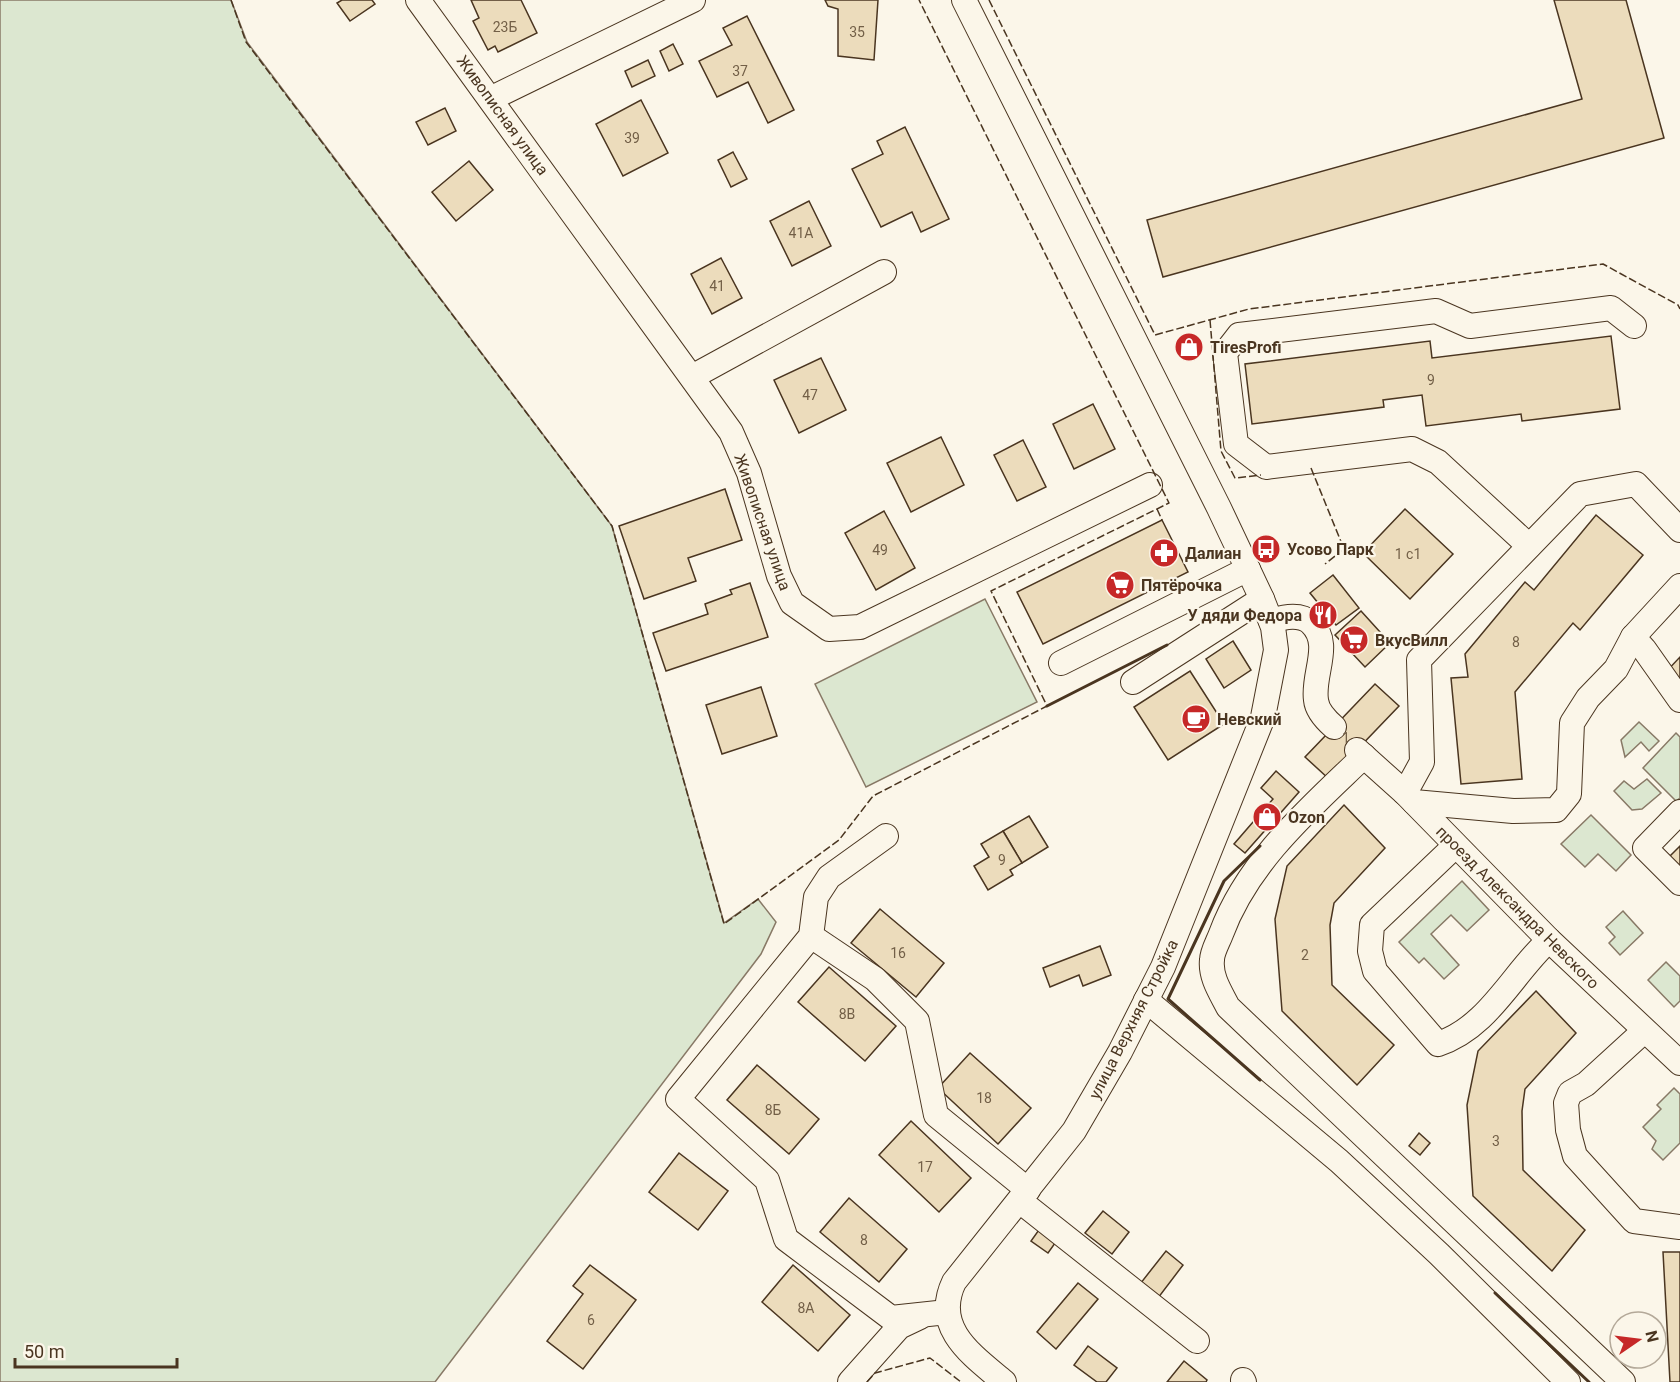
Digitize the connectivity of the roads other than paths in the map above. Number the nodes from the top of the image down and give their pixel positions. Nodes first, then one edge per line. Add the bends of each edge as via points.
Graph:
1 (418, 0) edge
2 (693, 0) edge
3 (964, 0) edge
4 (492, 98) junction
5 (884, 272) dead end
6 (1634, 326) dead end
7 (692, 377) junction
8 (1150, 485) dead end
9 (1680, 530) edge
10 (1529, 546) junction
11 (1248, 569) junction
12 (1680, 586) edge
13 (1262, 599) junction
14 (1271, 621) junction
15 (1633, 637) junction
16 (1061, 663) dead end
17 (1133, 682) dead end
18 (1680, 700) edge
19 (1334, 727) dead end
20 (1410, 797) junction
21 (1680, 812) edge
22 (886, 836) dead end
23 (1455, 846) junction
24 (1680, 883) edge
25 (811, 936) junction
26 (1549, 940) junction
27 (1146, 1000) junction
28 (1644, 1031) junction
29 (1680, 1064) edge
30 (1024, 1195) junction
31 (1680, 1227) edge
32 (936, 1313) junction
33 (1197, 1341) dead end
34 (850, 1382) edge
35 (1004, 1382) edge
36 (1568, 1382) edge
37 (1623, 1382) edge

1 - 4 street, Живописная улица
2 - 4 street
3 - 11 street, улица Верхняя Стройка
4 - 7 street, Живописная улица
5 - 7 street
6 - 10 street via 1611,308 1470,326 1436,311 1239,336 1225,353 1236,444 1266,467 1412,449 1438,462
7 - 8 street, Живописная улица via 730,432 749,473 779,576 792,603 829,629 861,627
9 - 10 street via 1636,484 1580,494
10 - 20 street via 1419,660 1422,762
11 - 13 street, улица Верхняя Стройка
11 - 16 street
12 - 15 street
13 - 14 street, улица Верхняя Стройка
13 - 17 street
14 - 19 street via 1295,616 1307,619 1316,628 1322,654 1315,685 1316,703
14 - 27 street, улица Верхняя Стройка via 1276,650 1263,717 1163,967
15 - 18 street
15 - 20 street via 1616,669 1588,698 1572,723 1569,794 1556,810 1513,810
20 - 23 street, проезд Александра Невского
20 - 37 street, проезд Александра Невского via 1361,753 1250,876 1226,919 1212,960 1214,981 1228,1007
21 - 24 street via 1644,848
22 - 25 street via 829,877 816,897
23 - 26 street, проезд Александра Невского
23 - 26 street via 1372,925 1370,951 1375,971 1438,1044 1458,1038 1482,1017
25 - 30 street via 875,979 917,1021 936,1115
25 - 32 street via 678,1099 767,1180 786,1239 891,1318
26 - 28 street, проезд Александра Невского
27 - 30 street, улица Верхняя Стройка via 1074,1131
27 - 36 street via 1339,1161
28 - 29 street, проезд Александра Невского
28 - 31 street via 1586,1084 1570,1093 1566,1103 1568,1130 1575,1156 1634,1221
30 - 32 street, улица Верхняя Стройка via 954,1282
30 - 33 street
32 - 34 street via 900,1327
32 - 35 street via 959,1341

